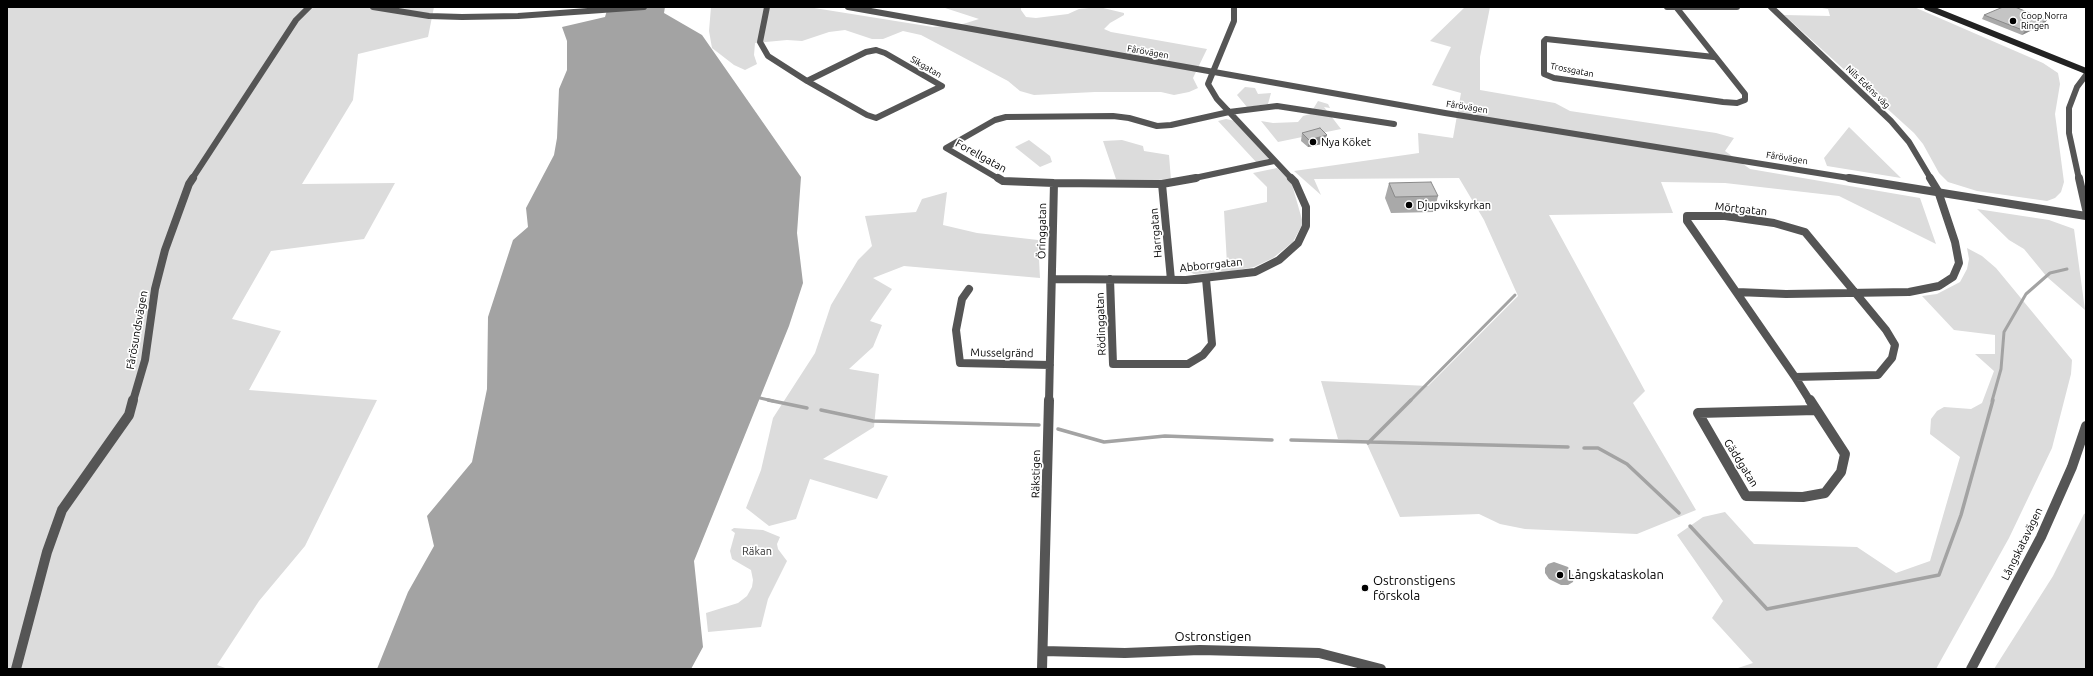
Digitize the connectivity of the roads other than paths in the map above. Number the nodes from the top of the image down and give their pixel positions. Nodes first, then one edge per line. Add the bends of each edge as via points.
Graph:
1 (309, 7) edge
2 (373, 7) edge
3 (644, 7) edge
4 (767, 7) edge
5 (848, 7) edge
6 (1234, 7) edge
7 (1667, 7) edge
8 (1676, 7) edge
9 (1737, 7) edge
10 (1770, 7) edge
11 (1927, 7) edge
12 (1714, 57) junction
13 (2086, 71) edge
14 (1212, 72) junction
15 (2086, 75) edge
16 (807, 81) junction
17 (1229, 112) junction
18 (1394, 124) dead end
19 (1274, 161) junction
20 (1054, 183) junction
21 (1162, 184) junction
22 (1938, 191) junction
23 (2086, 209) edge
24 (2086, 216) edge
25 (1206, 278) junction
26 (1052, 279) junction
27 (1110, 279) junction
28 (1171, 280) junction
29 (969, 288) dead end
30 (1737, 292) junction
31 (1854, 292) junction
32 (1050, 365) junction
33 (1795, 377) junction
34 (1816, 410) junction
35 (2086, 426) edge
36 (1043, 651) junction
37 (16, 669) edge
38 (1042, 669) edge
39 (1381, 669) edge
40 (1971, 669) edge

1 - 37 street, Fårösundsvägen via 296,20 189,184 165,250 155,289 145,360 129,414 62,510 47,552
2 - 3 street via 429,16 462,17 499,17
4 - 16 street, Sikgatan via 760,42 768,56
5 - 14 street, Fårövägen
6 - 14 street via 1234,21
7 - 8 street
8 - 9 street
8 - 12 street, Trossgatan
10 - 22 street, Nils Edéns väg via 1890,121 1909,142
11 - 13 main road
12 - 12 street, Trossgatan via 1744,94 1745,100 1737,103 1723,102 1554,78 1544,74 1543,64 1546,39
14 - 17 street, Abborrgatan via 1208,84
14 - 22 street, Fårövägen via 1458,115
15 - 23 street via 2077,87 2069,108 2069,133
16 - 16 street, Sikgatan via 876,118 942,86 876,50 866,52
17 - 18 street via 1277,106
17 - 19 street, Abborrgatan
17 - 20 street, Forellgatan via 1157,126 1113,116 1006,117 995,120 946,148 1003,181
19 - 21 street, Forellgatan via 1216,175
19 - 25 street, Abborrgatan via 1295,182 1306,207 1306,226 1298,243 1279,260 1255,272
20 - 21 street, Forellgatan
20 - 26 street, Öringgatan
21 - 28 street, Harrgatan
22 - 24 street, Fårövägen
22 - 31 street via 1955,242 1959,263 1953,277 1939,286 1910,292
25 - 27 street, Rödinggatan via 1212,344 1203,355 1188,364 1113,364
25 - 28 street, Abborrgatan
26 - 27 street, Abborrgatan
26 - 32 street, Räkstigen
27 - 28 street, Abborrgatan
29 - 32 street, Musselgränd via 962,299 956,330 960,363
30 - 31 street
30 - 31 street, Mörtgatan via 1687,216 1725,216 1774,223 1805,232
30 - 33 street, Mörtgatan
31 - 33 street, Mörtgatan via 1886,330 1895,345 1892,358 1878,375
32 - 36 street, Räkstigen
33 - 34 street, Gäddgatan
34 - 34 street, Gäddgatan via 1845,454 1841,472 1825,493 1803,497 1746,496 1698,413
35 - 40 street, Långskatavägen via 2072,467 2041,537
36 - 38 street, Räkstigen
36 - 39 street, Ostronstigen via 1124,653 1200,650 1319,653

